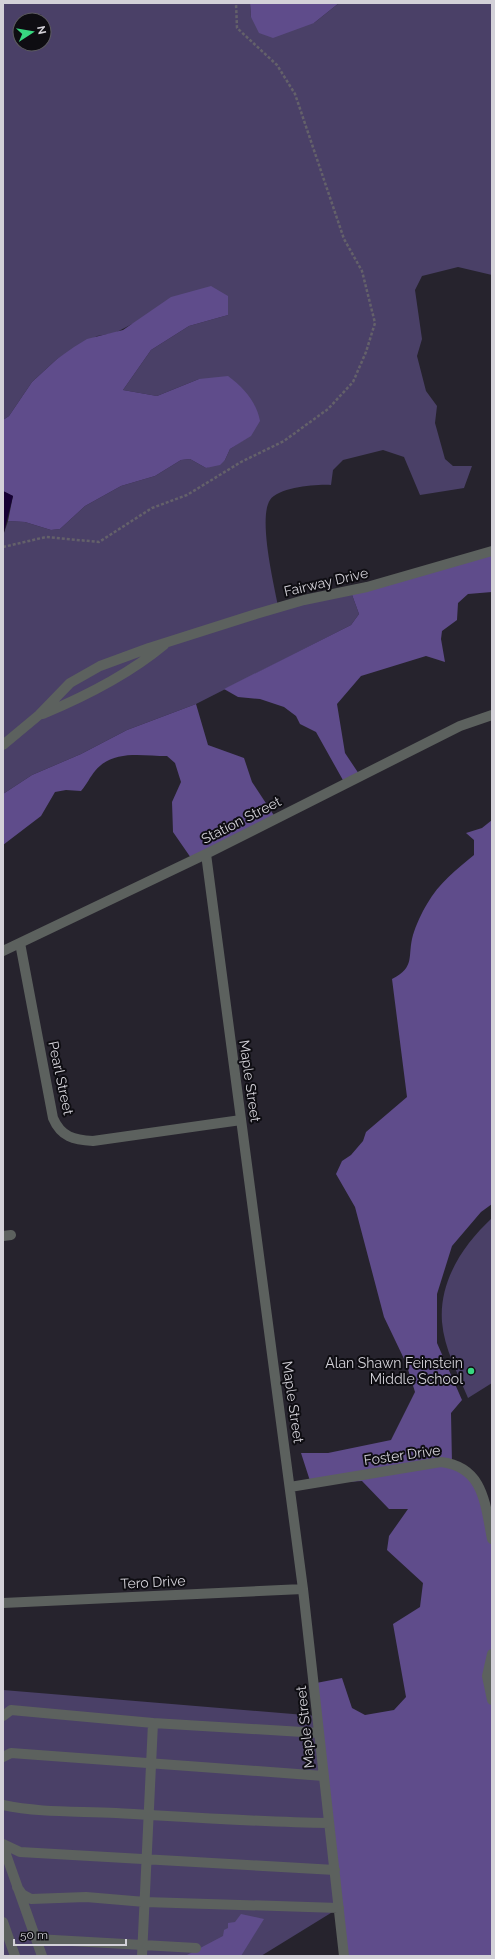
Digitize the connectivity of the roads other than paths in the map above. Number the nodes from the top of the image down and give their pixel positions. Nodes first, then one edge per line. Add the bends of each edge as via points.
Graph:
1 (492, 551) edge
2 (168, 643) junction
3 (39, 715) junction
4 (492, 715) edge
5 (3, 745) edge
6 (206, 854) junction
7 (20, 943) junction
8 (3, 951) edge
9 (241, 1120) junction
10 (290, 1486) junction
11 (492, 1539) edge
12 (303, 1589) junction
13 (3, 1603) edge
14 (492, 1654) edge
15 (492, 1700) edge
16 (3, 1716) edge
17 (153, 1723) junction
18 (319, 1733) junction
19 (3, 1756) edge
20 (152, 1764) junction
21 (324, 1776) junction
22 (5, 1806) edge
23 (150, 1815) junction
24 (329, 1823) junction
25 (3, 1845) edge
26 (147, 1860) junction
27 (334, 1870) junction
28 (17, 1887) junction
29 (145, 1902) junction
30 (339, 1908) junction
31 (3, 1922) edge
32 (36, 1939) junction
33 (143, 1945) junction
34 (196, 1948) dead end
35 (15, 1956) edge
36 (42, 1956) edge
37 (142, 1956) edge
38 (344, 1956) edge

1 - 2 street, Fairway Drive via 367,587 304,600
2 - 3 street, Fairway Drive via 111,682 81,698
2 - 3 street, Fairway Drive via 86,672 70,683
3 - 5 street, Fairway Drive
4 - 6 street, Station Street via 460,726
6 - 7 street, Station Street
6 - 9 street, Maple Street
7 - 8 street, Station Street
7 - 9 street, Pearl Street via 53,1118 65,1135 74,1139 93,1141
9 - 10 street, Maple Street
10 - 11 street, Foster Drive via 441,1462 453,1463 475,1479 482,1493
10 - 12 street, Maple Street
12 - 13 street, Tero Drive
12 - 18 street, Maple Street
14 - 15 street via 488,1676
16 - 17 street via 11,1710
17 - 18 street
17 - 20 street
18 - 21 street, Maple Street
19 - 20 street via 11,1753
20 - 21 street
20 - 23 street
21 - 24 street, Maple Street
22 - 23 street
23 - 24 street
23 - 26 street
24 - 27 street, Maple Street
25 - 26 street via 20,1852
25 - 28 street
26 - 27 street
26 - 29 street
27 - 30 street, Maple Street
28 - 29 street via 22,1894 31,1899 86,1898
28 - 32 street
29 - 30 street
29 - 33 street
30 - 38 street, Maple Street
31 - 35 street
32 - 33 street
32 - 36 street
33 - 34 street
33 - 37 street

